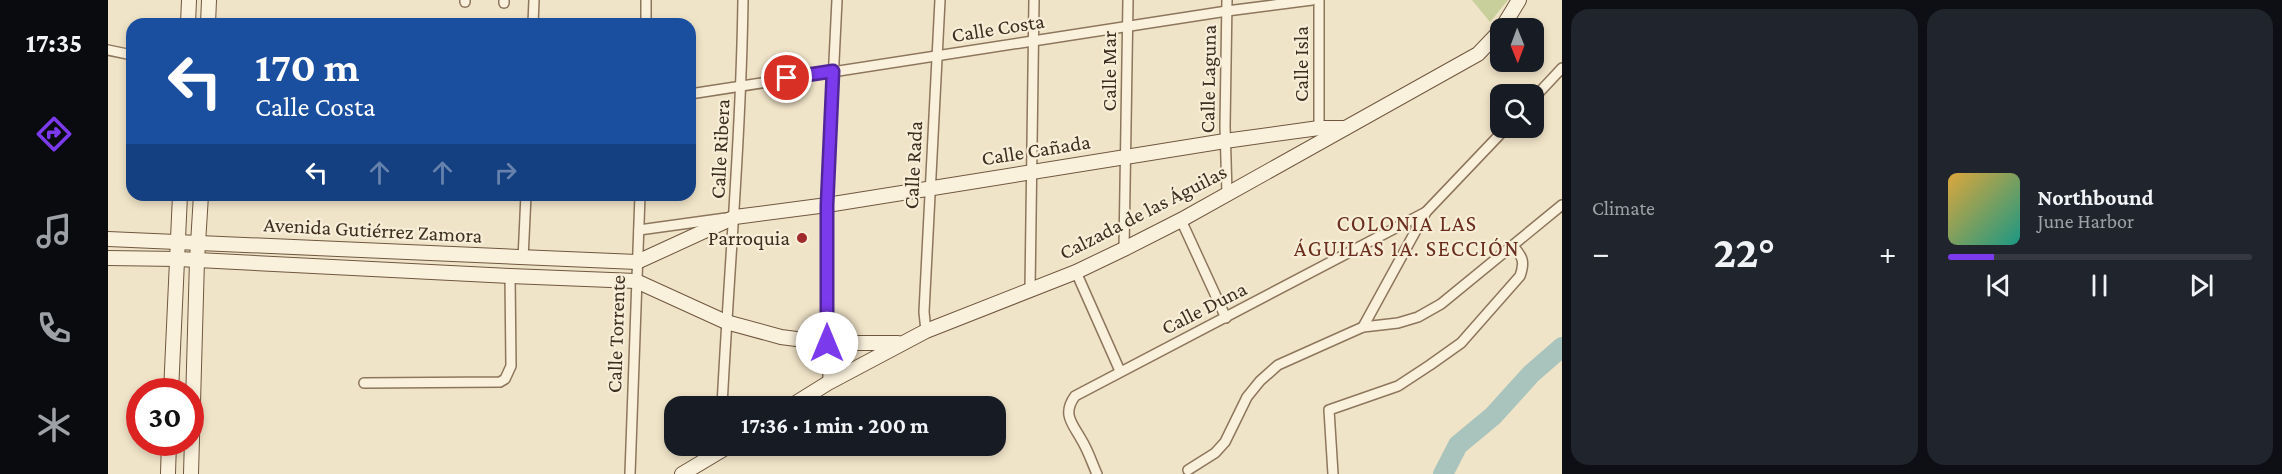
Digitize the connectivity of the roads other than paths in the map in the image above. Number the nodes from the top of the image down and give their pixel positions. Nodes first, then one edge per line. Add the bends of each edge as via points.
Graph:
1 (189, 0) edge
2 (209, 0) edge
3 (534, 0) edge
4 (646, 0) edge
5 (743, 0) edge
6 (837, 0) edge
7 (940, 0) edge
8 (1034, 0) edge
9 (1128, 0) edge
10 (1227, 0) edge
11 (1312, 0) edge
12 (1319, 0) edge
13 (1519, 0) edge
14 (1227, 11) junction
15 (188, 18) edge
16 (208, 18) edge
17 (533, 18) edge
18 (646, 18) edge
19 (1508, 18) edge
20 (1127, 27) junction
21 (1490, 41) edge
22 (1033, 42) junction
23 (108, 50) edge
24 (126, 54) edge
25 (936, 56) junction
26 (1562, 68) edge
27 (833, 71) junction
28 (741, 85) junction
29 (1544, 87) edge
30 (696, 93) edge
31 (1319, 128) junction
32 (1345, 128) junction
33 (1496, 138) edge
34 (1225, 141) junction
35 (1126, 157) junction
36 (1030, 172) junction
37 (930, 187) junction
38 (1227, 194) junction
39 (180, 201) edge
40 (201, 201) edge
41 (526, 201) edge
42 (640, 201) edge
43 (827, 205) junction
44 (1562, 205) edge
45 (1426, 212) junction
46 (735, 217) junction
47 (1180, 220) junction
48 (639, 230) junction
49 (108, 239) edge
50 (179, 242) junction
51 (198, 243) junction
52 (1513, 246) junction
53 (1124, 249) junction
54 (465, 255) junction
55 (108, 258) edge
56 (178, 259) junction
57 (523, 259) junction
58 (197, 260) junction
59 (637, 262) junction
60 (1076, 272) junction
61 (464, 274) junction
62 (510, 276) junction
63 (636, 281) junction
64 (1030, 290) junction
65 (1226, 318) junction
66 (726, 322) junction
67 (1363, 327) junction
68 (926, 331) junction
69 (827, 343) junction
70 (900, 343) junction
71 (1120, 371) junction
72 (172, 378) edge
73 (364, 383) dead end
74 (828, 383) junction
75 (722, 396) edge
76 (807, 396) edge
77 (169, 456) edge
78 (710, 456) edge
79 (1188, 470) dead end
80 (168, 474) edge
81 (191, 474) edge
82 (630, 474) edge
83 (682, 474) edge
84 (1097, 474) edge
85 (1333, 474) edge

1 - 15 street
2 - 16 street
3 - 17 street
4 - 18 street
5 - 28 street, Calle Ribera
6 - 27 street
7 - 25 street, Calle Rada
8 - 22 street
9 - 20 street, Calle Mar
10 - 14 street, Calle Laguna
11 - 14 street, Calle Costa
12 - 31 street, Calle Isla
13 - 19 street, Calzada de las Águilas
14 - 20 street, Calle Costa
14 - 34 street, Calle Laguna
20 - 22 street, Calle Costa
20 - 35 street, Calle Mar
21 - 32 street, Calzada de las Águilas via 1478,54
22 - 25 street, Calle Costa
22 - 36 street
23 - 24 street
25 - 27 street, Calle Costa
25 - 37 street, Calle Rada
26 - 29 street
27 - 28 street, Calle Costa
27 - 43 street
28 - 30 street, Calle Costa
28 - 46 street, Calle Ribera
31 - 32 street, Calle Cañada
31 - 34 street, Calle Cañada
32 - 38 street, Calzada de las Águilas
33 - 45 street
34 - 35 street, Calle Cañada
34 - 38 street, Calle Laguna
35 - 36 street, Calle Cañada
35 - 53 street, Calle Mar
36 - 37 street, Calle Cañada
36 - 64 street
37 - 43 street, Calle Cañada
37 - 68 street, Calle Rada
38 - 47 street, Calzada de las Águilas
39 - 50 street
40 - 51 street
41 - 57 street
42 - 48 street, Calle Torrente
43 - 46 street, Calle Cañada
43 - 69 street
44 - 52 street
45 - 65 street, Calle Duna
45 - 67 street
46 - 48 street, Calle Cañada
46 - 59 street, Calle Cañada
46 - 66 street, Calle Ribera
47 - 53 street, Calzada de las Águilas
47 - 65 street
48 - 59 street, Calle Torrente
49 - 50 street, Avenida Gutiérrez Zamora
50 - 51 street, Avenida Gutiérrez Zamora
50 - 56 street
51 - 54 street, Avenida Gutiérrez Zamora
51 - 58 street
52 - 67 street via 1441,304 1418,317
52 - 85 street via 1524,264 1520,276 1461,343 1398,386 1329,410
53 - 60 street, Calzada de las Águilas
54 - 57 street, Avenida Gutiérrez Zamora
54 - 61 street
55 - 56 street, Avenida Gutiérrez Zamora
56 - 58 street, Avenida Gutiérrez Zamora
56 - 72 street
57 - 59 street, Avenida Gutiérrez Zamora
58 - 61 street, Avenida Gutiérrez Zamora
58 - 81 street
59 - 63 street, Calle Torrente
60 - 64 street, Calzada de las Águilas
60 - 71 street
61 - 62 street, Avenida Gutiérrez Zamora
62 - 63 street, Avenida Gutiérrez Zamora
62 - 73 street via 511,366 505,379
63 - 66 street
63 - 82 street, Calle Torrente
64 - 68 street, Calzada de las Águilas
65 - 71 street, Calle Duna
66 - 69 street via 781,337
66 - 75 street, Calle Ribera
67 - 79 street via 1278,365 1247,397 1225,442
68 - 70 street, Calzada de las Águilas
69 - 70 street
69 - 74 street
70 - 74 street, Calzada de las Águilas
71 - 84 street, Calle Duna via 1075,396 1068,410
74 - 76 street, Calzada de las Águilas
77 - 80 street
78 - 83 street

